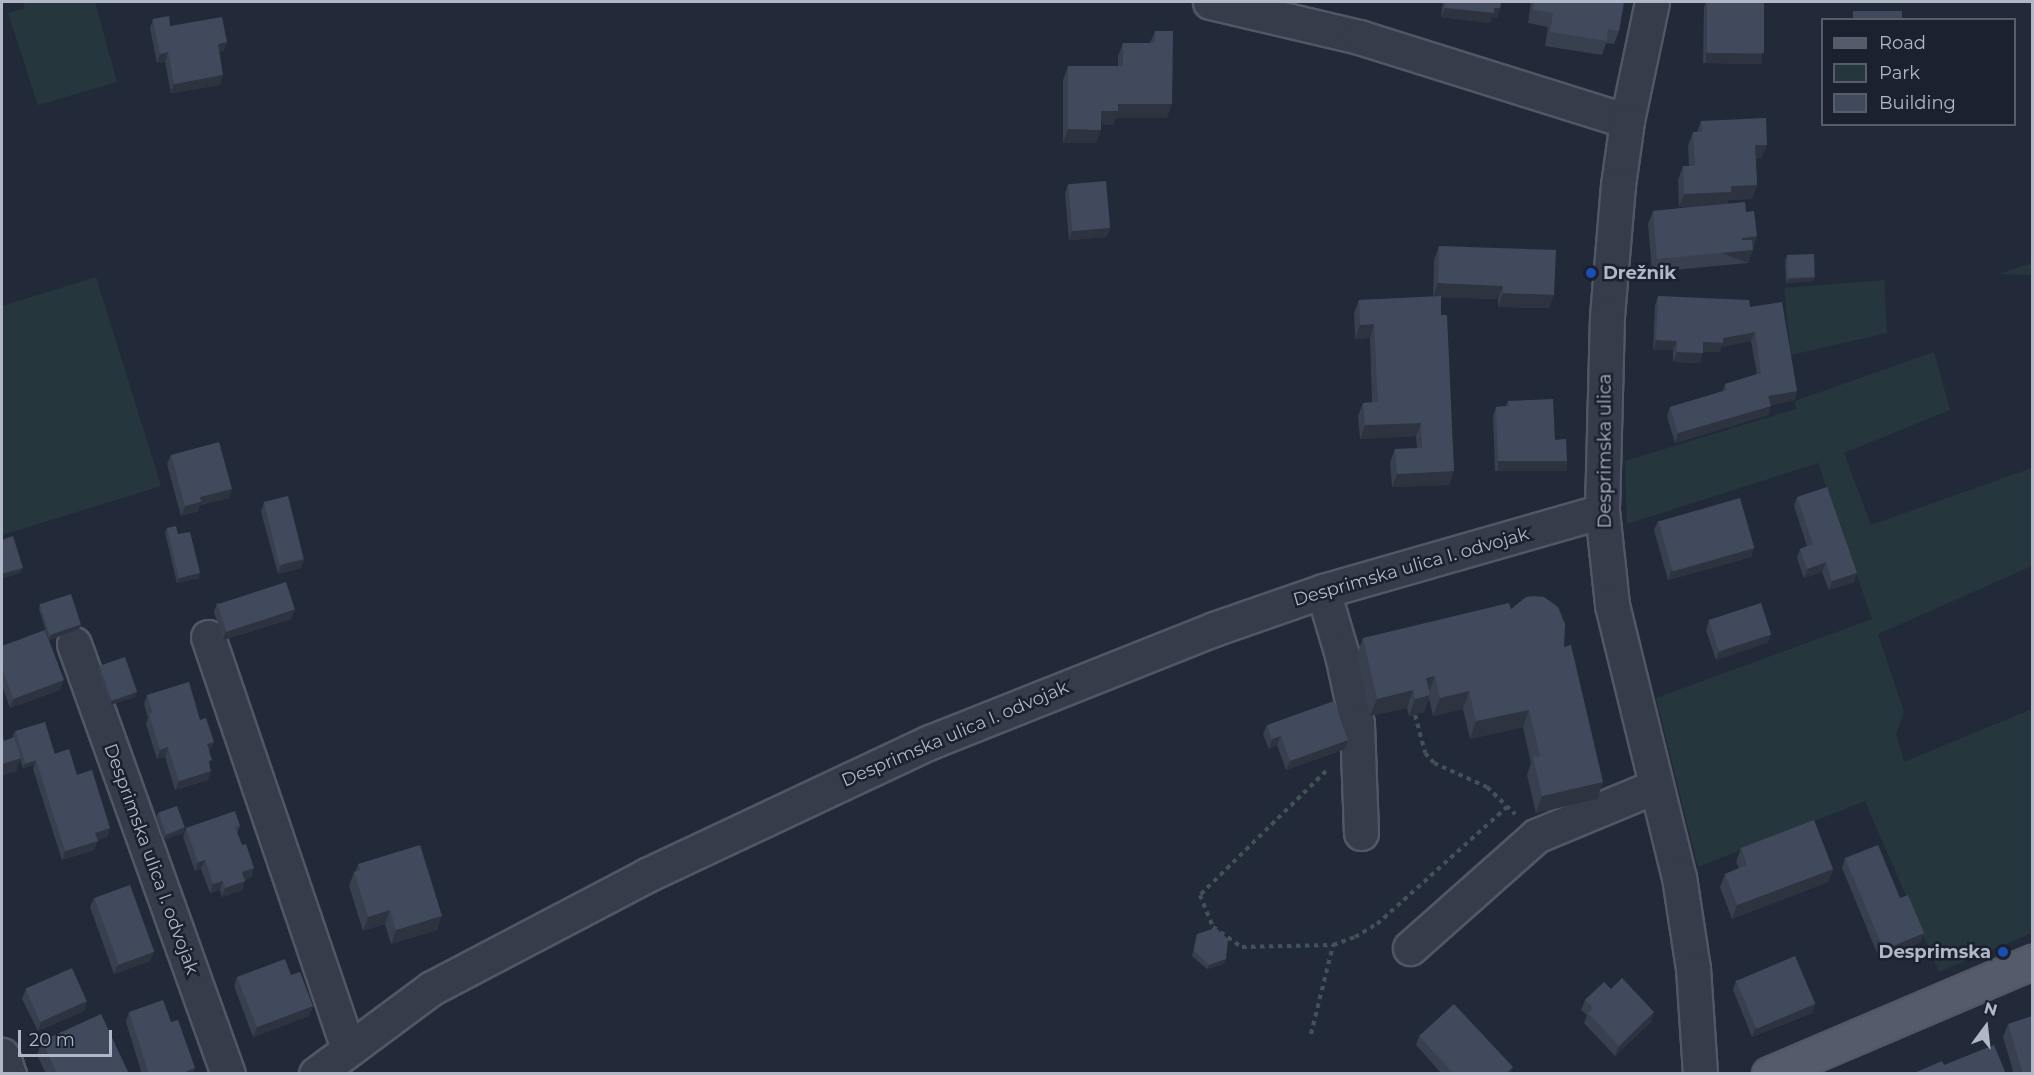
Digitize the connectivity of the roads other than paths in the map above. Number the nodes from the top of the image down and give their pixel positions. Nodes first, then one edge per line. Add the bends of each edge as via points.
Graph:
1 (1210, 2) edge
2 (1652, 2) edge
3 (1627, 121) junction
4 (1602, 511) junction
5 (1323, 591) junction
6 (208, 637) dead end
7 (74, 644) dead end
8 (1656, 786) junction
9 (1361, 833) dead end
10 (1410, 948) dead end
11 (2032, 962) edge
12 (348, 1048) junction
13 (2, 1055) edge
14 (9, 1074) edge
15 (228, 1074) edge
16 (316, 1074) edge
17 (1700, 1074) edge
18 (1769, 1074) edge

1 - 3 street via 1359,37
2 - 3 street, Desprimska ulica
3 - 4 street, Desprimska ulica via 1607,317
4 - 5 street, Desprimska ulica I. odvojak
4 - 8 street, Desprimska ulica via 1612,605
5 - 9 street via 1357,724
5 - 12 street, Desprimska ulica I. odvojak via 1214,629 930,742 647,875 528,936 432,988
6 - 12 street
7 - 15 street, Desprimska ulica I. odvojak
8 - 10 street via 1536,836
8 - 17 street, Desprimska ulica via 1679,878 1694,968
11 - 18 main road
12 - 16 street, Desprimska ulica I. odvojak
13 - 14 street

